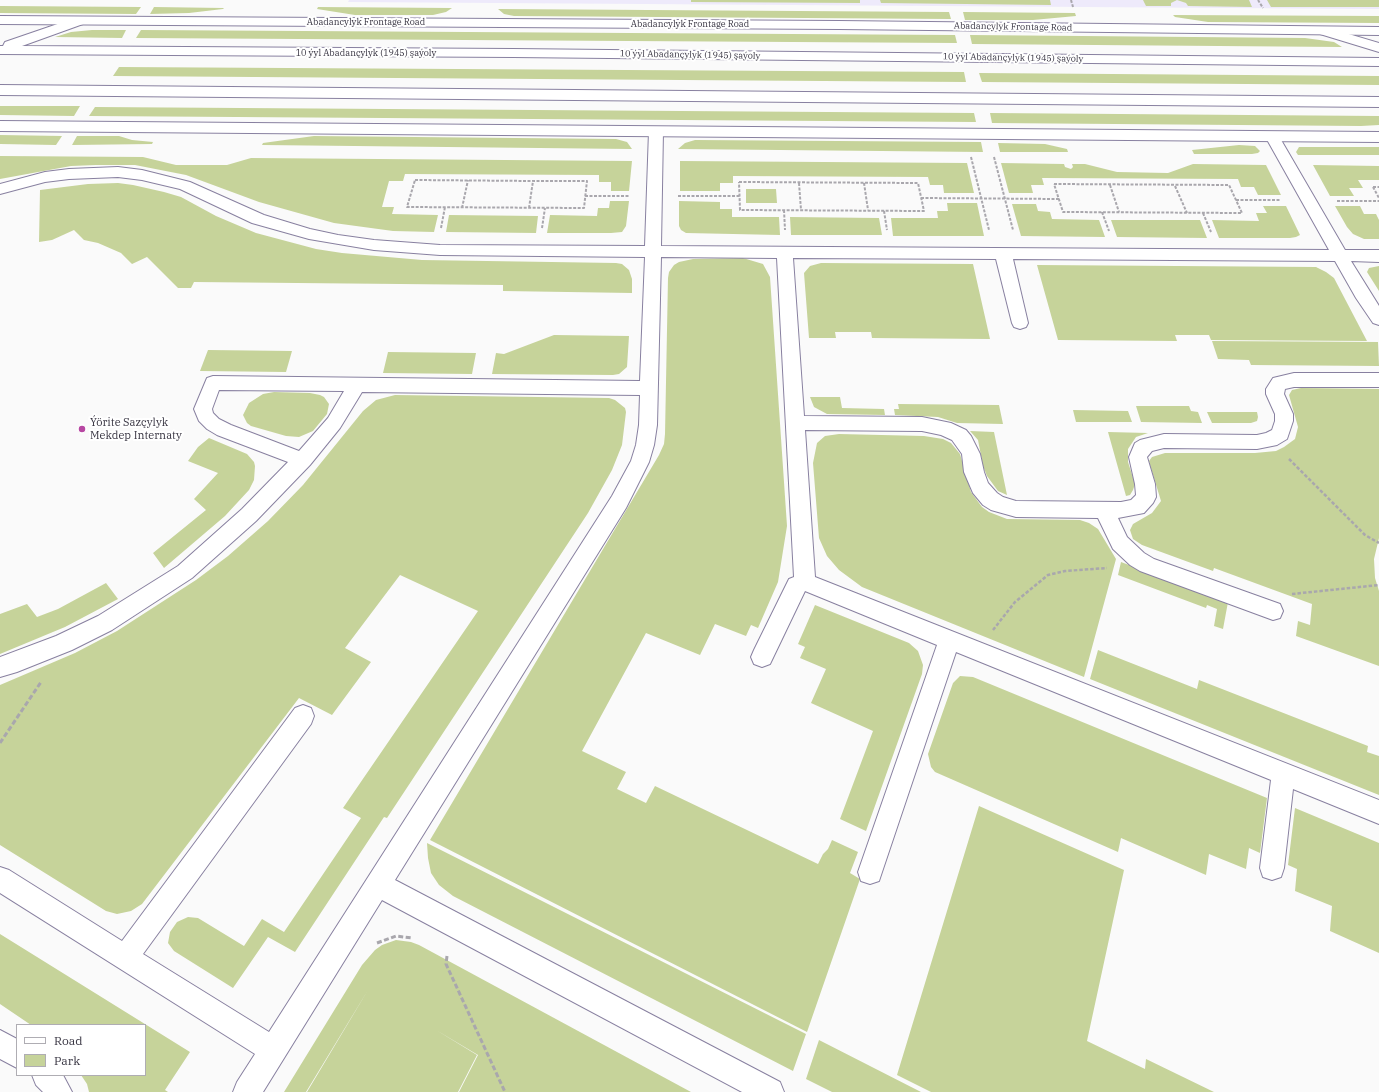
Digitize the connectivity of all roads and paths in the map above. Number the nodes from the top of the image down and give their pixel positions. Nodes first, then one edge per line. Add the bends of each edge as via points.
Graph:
1 (1258, 0) edge
2 (1264, 10) dead end
3 (0, 20) edge
4 (78, 21) junction
5 (1326, 31) junction
6 (1379, 31) edge
7 (1379, 48) edge
8 (0, 50) edge
9 (1379, 62) edge
10 (0, 90) edge
11 (1379, 102) edge
12 (0, 126) edge
13 (656, 131) junction
14 (1272, 136) junction
15 (1379, 136) edge
16 (971, 157) dead end
17 (994, 157) dead end
18 (468, 180) junction
19 (533, 181) junction
20 (799, 183) junction
21 (864, 183) junction
22 (1110, 185) junction
23 (1175, 185) junction
24 (1379, 187) edge
25 (0, 189) edge
26 (586, 196) junction
27 (635, 196) dead end
28 (674, 196) dead end
29 (740, 196) junction
30 (921, 198) junction
31 (981, 198) junction
32 (1005, 198) junction
33 (1379, 198) edge
34 (1059, 199) junction
35 (1236, 200) junction
36 (1284, 200) dead end
37 (1333, 201) dead end
38 (1379, 201) edge
39 (445, 208) junction
40 (462, 208) junction
41 (529, 208) junction
42 (545, 208) junction
43 (784, 210) junction
44 (801, 210) junction
45 (868, 210) junction
46 (884, 210) junction
47 (1102, 212) junction
48 (1119, 212) junction
49 (1186, 213) junction
50 (1203, 213) junction
51 (440, 232) dead end
52 (541, 233) dead end
53 (888, 235) dead end
54 (990, 235) dead end
55 (1015, 236) dead end
56 (1111, 237) dead end
57 (1213, 238) dead end
58 (785, 243) junction
59 (652, 251) junction
60 (1003, 253) junction
61 (1340, 256) junction
62 (1379, 256) edge
63 (1379, 319) edge
64 (1020, 323) dead end
65 (1379, 380) edge
66 (356, 385) junction
67 (649, 388) junction
68 (795, 423) junction
69 (1270, 440) junction
70 (303, 460) junction
71 (1105, 510) junction
72 (1379, 543) edge
73 (1129, 553) junction
74 (805, 582) junction
75 (1379, 585) edge
76 (1273, 611) joint
77 (949, 640) junction
78 (64, 643) junction
79 (977, 650) junction
80 (762, 657) dead end
81 (0, 667) edge
82 (303, 716) dead end
83 (0, 743) edge
84 (1283, 773) junction
85 (1379, 812) edge
86 (1272, 868) dead end
87 (870, 872) dead end
88 (0, 879) edge
89 (378, 884) junction
90 (417, 940) dead end
91 (372, 946) dead end
92 (440, 952) dead end
93 (447, 956) junction
94 (125, 958) junction
95 (454, 959) dead end
96 (0, 1043) edge
97 (274, 1050) junction
98 (16, 1054) edge
99 (47, 1076) edge
100 (58, 1092) edge
101 (247, 1092) edge
102 (506, 1092) edge
103 (770, 1092) edge

1 - 2 path
3 - 4 main road, Abadancylyk Frontage Road
4 - 5 main road, Abadancylyk Frontage Road via 832,25
4 - 8 main road
5 - 6 main road, Abadancylyk Frontage Road
5 - 7 main road
8 - 9 main road, 10 ýyl Abadançylyk (1945) şaýoly
10 - 11 main road
12 - 13 main road
13 - 14 main road
13 - 59 lane
14 - 15 main road
14 - 61 lane
16 - 31 path
17 - 32 path
18 - 19 path
18 - 39 path via 415,180 407,207
18 - 40 path
19 - 26 path via 587,181
19 - 41 path
20 - 21 path
20 - 29 path via 739,182
20 - 44 path
21 - 30 path via 918,183
21 - 45 path
22 - 23 path
22 - 34 path via 1054,184
22 - 48 path
23 - 35 path via 1229,186
23 - 49 path
24 - 33 path via 1373,187
25 - 59 lane via 45,177 118,172 185,185 258,219 338,240 440,250
26 - 27 path
26 - 42 path via 584,208
28 - 29 path
29 - 43 path via 740,210
30 - 31 path
30 - 46 path via 924,211
31 - 32 path
31 - 54 path
32 - 34 path
32 - 55 path
34 - 47 path via 1063,212
35 - 36 path
35 - 50 path via 1242,213
37 - 38 path
39 - 40 path
39 - 51 path
40 - 41 path
41 - 42 path
42 - 52 path
43 - 44 path
43 - 58 path
44 - 45 path
45 - 46 path
46 - 53 path
47 - 48 path
47 - 56 path
48 - 49 path
49 - 50 path
50 - 57 path
58 - 59 lane
58 - 60 lane
58 - 68 lane
59 - 67 lane
60 - 61 lane
60 - 64 lane
61 - 62 lane
61 - 63 lane
65 - 69 lane via 1294,380 1279,383 1275,394 1284,414 1284,421 1280,434
66 - 67 lane
66 - 70 lane via 334,423
66 - 70 lane via 213,383 203,409 205,416 213,424
67 - 89 lane via 645,445 640,462 619,502
68 - 71 lane via 922,424 944,428 964,440 980,487 998,504 1016,509
68 - 74 lane
69 - 71 lane via 1164,441 1146,445 1138,457 1146,497 1142,503 1130,509
69 - 72 path via 1365,535
70 - 78 lane via 249,515 185,572 105,623
71 - 73 lane via 1114,533
73 - 76 lane via 1147,565
73 - 79 path via 1110,568 1064,571 1048,575 1015,602
74 - 77 lane
74 - 80 lane via 796,585
75 - 76 path via 1275,595
77 - 79 lane
77 - 87 lane
78 - 81 lane
78 - 83 path via 58,658
79 - 84 lane
82 - 94 lane
84 - 85 lane
84 - 86 lane
88 - 94 lane
89 - 97 lane
89 - 103 lane
90 - 91 path via 396,936 381,940
92 - 93 path
93 - 95 path
93 - 102 path via 446,964
94 - 97 lane
96 - 98 lane
97 - 101 lane
99 - 100 lane

